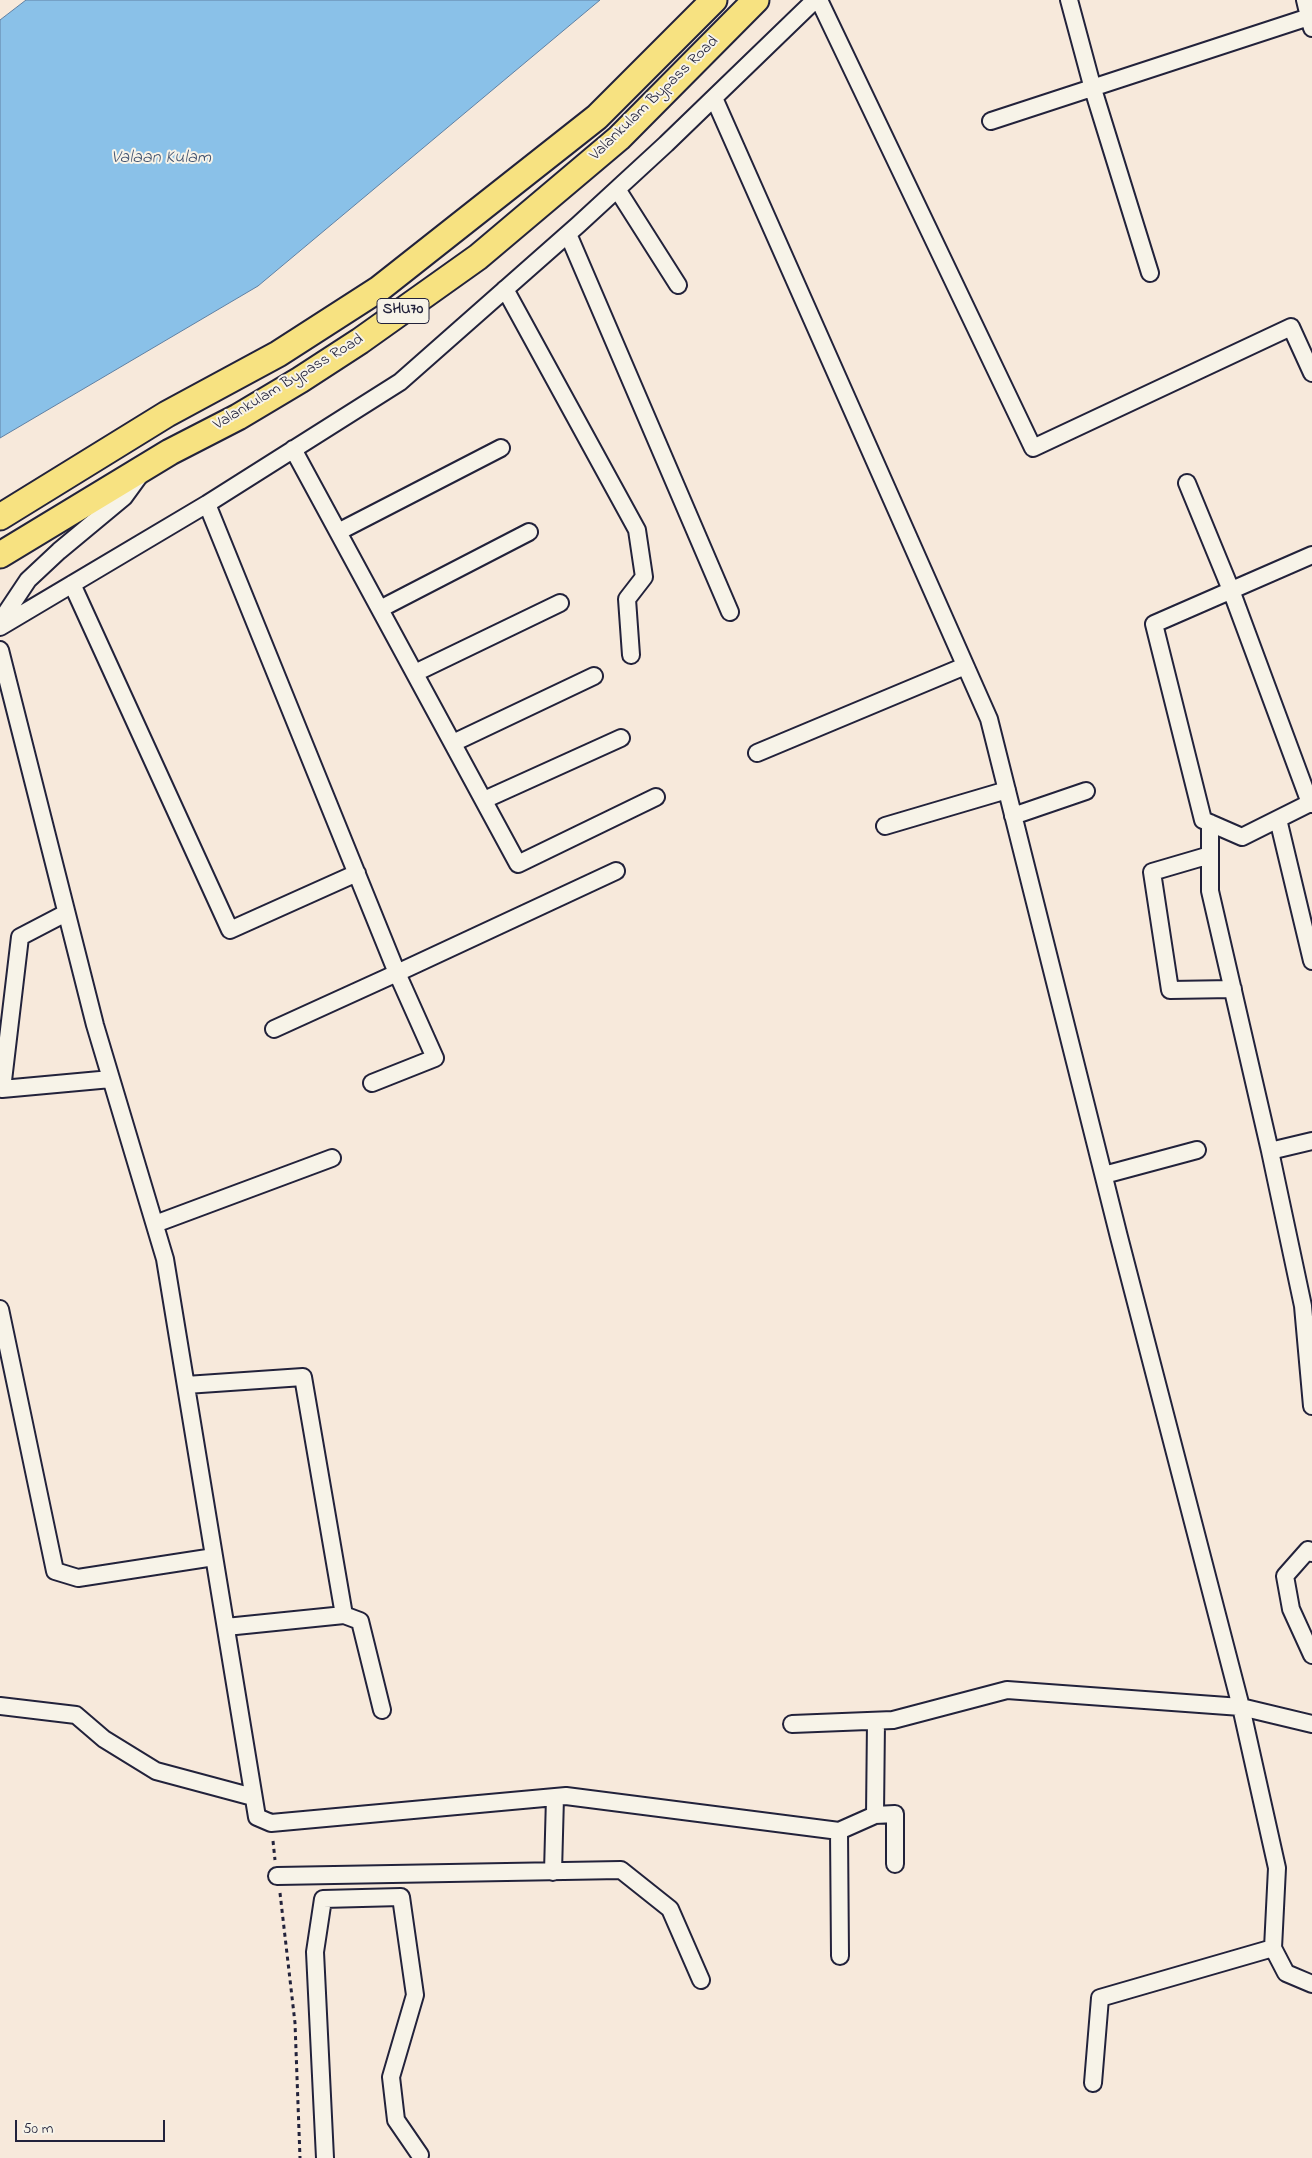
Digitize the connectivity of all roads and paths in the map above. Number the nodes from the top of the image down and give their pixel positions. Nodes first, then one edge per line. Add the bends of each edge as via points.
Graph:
1 (714, 0) edge
2 (756, 0) edge
3 (815, 0) edge
4 (819, 0) edge
5 (1069, 0) edge
6 (1305, 0) edge
7 (1310, 23) edge
8 (1093, 89) junction
9 (714, 98) junction
10 (991, 121) dead end
11 (617, 189) junction
12 (568, 234) junction
13 (1150, 273) dead end
14 (678, 285) dead end
15 (505, 289) junction
16 (1312, 373) edge
17 (150, 424) junction
18 (501, 448) dead end
19 (293, 449) junction
20 (170, 452) junction
21 (147, 466) junction
22 (1187, 483) dead end
23 (207, 504) junction
24 (0, 518) edge
25 (338, 532) junction
26 (529, 532) dead end
27 (0, 555) edge
28 (1312, 555) edge
29 (72, 584) junction
30 (1231, 590) junction
31 (560, 603) dead end
32 (380, 609) junction
33 (730, 612) dead end
34 (0, 622) edge
35 (0, 627) edge
36 (0, 650) edge
37 (631, 655) dead end
38 (965, 666) junction
39 (415, 673) junction
40 (594, 676) dead end
41 (621, 738) dead end
42 (453, 743) junction
43 (757, 753) dead end
44 (1006, 790) junction
45 (1086, 791) dead end
46 (656, 797) dead end
47 (484, 800) junction
48 (1311, 803) edge
49 (1013, 816) junction
50 (1278, 819) junction
51 (1210, 823) junction
52 (885, 826) dead end
53 (1210, 855) junction
54 (616, 872) dead end
55 (357, 874) junction
56 (66, 912) junction
57 (1312, 961) edge
58 (397, 972) junction
59 (1233, 989) junction
60 (274, 1028) dead end
61 (111, 1078) junction
62 (372, 1082) dead end
63 (1312, 1140) edge
64 (1197, 1150) dead end
65 (1270, 1151) junction
66 (332, 1158) dead end
67 (1104, 1175) junction
68 (155, 1224) junction
69 (1308, 1305) edge
70 (0, 1310) edge
71 (186, 1385) junction
72 (1312, 1406) edge
73 (1312, 1553) edge
74 (214, 1557) junction
75 (344, 1615) junction
76 (226, 1627) junction
77 (1312, 1655) edge
78 (0, 1706) edge
79 (1241, 1707) junction
80 (382, 1710) dead end
81 (876, 1721) junction
82 (792, 1724) dead end
83 (1312, 1724) edge
84 (253, 1797) junction
85 (555, 1797) junction
86 (875, 1815) junction
87 (271, 1823) junction
88 (839, 1831) junction
89 (895, 1864) dead end
90 (553, 1872) junction
91 (278, 1876) junction
92 (1273, 1948) junction
93 (840, 1956) dead end
94 (701, 1980) dead end
95 (1312, 1984) edge
96 (1093, 2083) dead end
97 (420, 2155) dead end
98 (300, 2158) edge
99 (325, 2158) edge

1 - 17 main road, Valankulam Bypass Road / SHU70 via 597,117 379,289 278,354
2 - 20 main road, Valankulam Bypass Road / SHU70 via 619,138 478,257 300,380
3 - 9 street
4 - 16 street via 1033,448 1291,327
5 - 8 street
6 - 7 street
7 - 8 street
8 - 10 street
8 - 13 street
9 - 11 street
9 - 38 street
11 - 12 street
11 - 14 street
12 - 15 street
12 - 33 street
15 - 19 street via 400,382
15 - 37 street via 637,530 644,576 627,599
17 - 20 main road
17 - 24 main road, Valankulam Bypass Road / SHU70
18 - 25 street
19 - 23 street
19 - 25 street
20 - 21 main road, Valankulam Bypass Road / SHU70
21 - 27 main road, Valankulam Bypass Road / SHU70
21 - 34 street via 124,497 28,580
22 - 30 street
23 - 29 street
23 - 55 street
25 - 32 street
26 - 32 street
28 - 30 street
29 - 35 street
29 - 55 street via 230,930
30 - 48 street
30 - 51 street via 1154,624 1203,820
31 - 39 street
32 - 39 street
36 - 56 street
38 - 43 street
38 - 44 street via 989,719
39 - 42 street
40 - 42 street
41 - 47 street
42 - 47 street
44 - 49 street
44 - 52 street
45 - 49 street
46 - 47 street via 518,864
48 - 50 street
49 - 67 street
50 - 51 street via 1242,837
50 - 57 street
51 - 53 street
53 - 59 street via 1210,891
53 - 59 street via 1152,872 1170,990
54 - 58 street
55 - 58 street
56 - 61 street
56 - 61 street via 20,937 2,1089
58 - 60 street
58 - 62 street via 435,1058
59 - 65 street
61 - 68 street
63 - 65 street
64 - 67 street
65 - 69 street
66 - 68 street
67 - 79 street
68 - 71 street via 165,1259
69 - 72 street
70 - 74 street via 54,1571 78,1578
71 - 74 street
71 - 75 street via 303,1377
73 - 77 street via 1308,1550 1286,1576 1291,1609
74 - 76 street
75 - 76 street
75 - 80 street via 360,1621
76 - 84 street
78 - 84 street via 76,1715 104,1739 156,1771
79 - 81 street via 1006,1690 893,1720
79 - 83 street
79 - 92 street via 1277,1868
81 - 82 street
81 - 86 street
84 - 87 street via 256,1817
85 - 87 street
85 - 88 street
85 - 90 street
86 - 88 street
86 - 89 street via 895,1814
87 - 91 path
88 - 93 street
90 - 91 street
90 - 94 street via 621,1870 670,1909
91 - 98 path via 296,2023
92 - 95 street via 1286,1973
92 - 96 street via 1100,1998
97 - 99 street via 396,2120 391,2077 415,1995 401,1897 323,1899 316,1952

